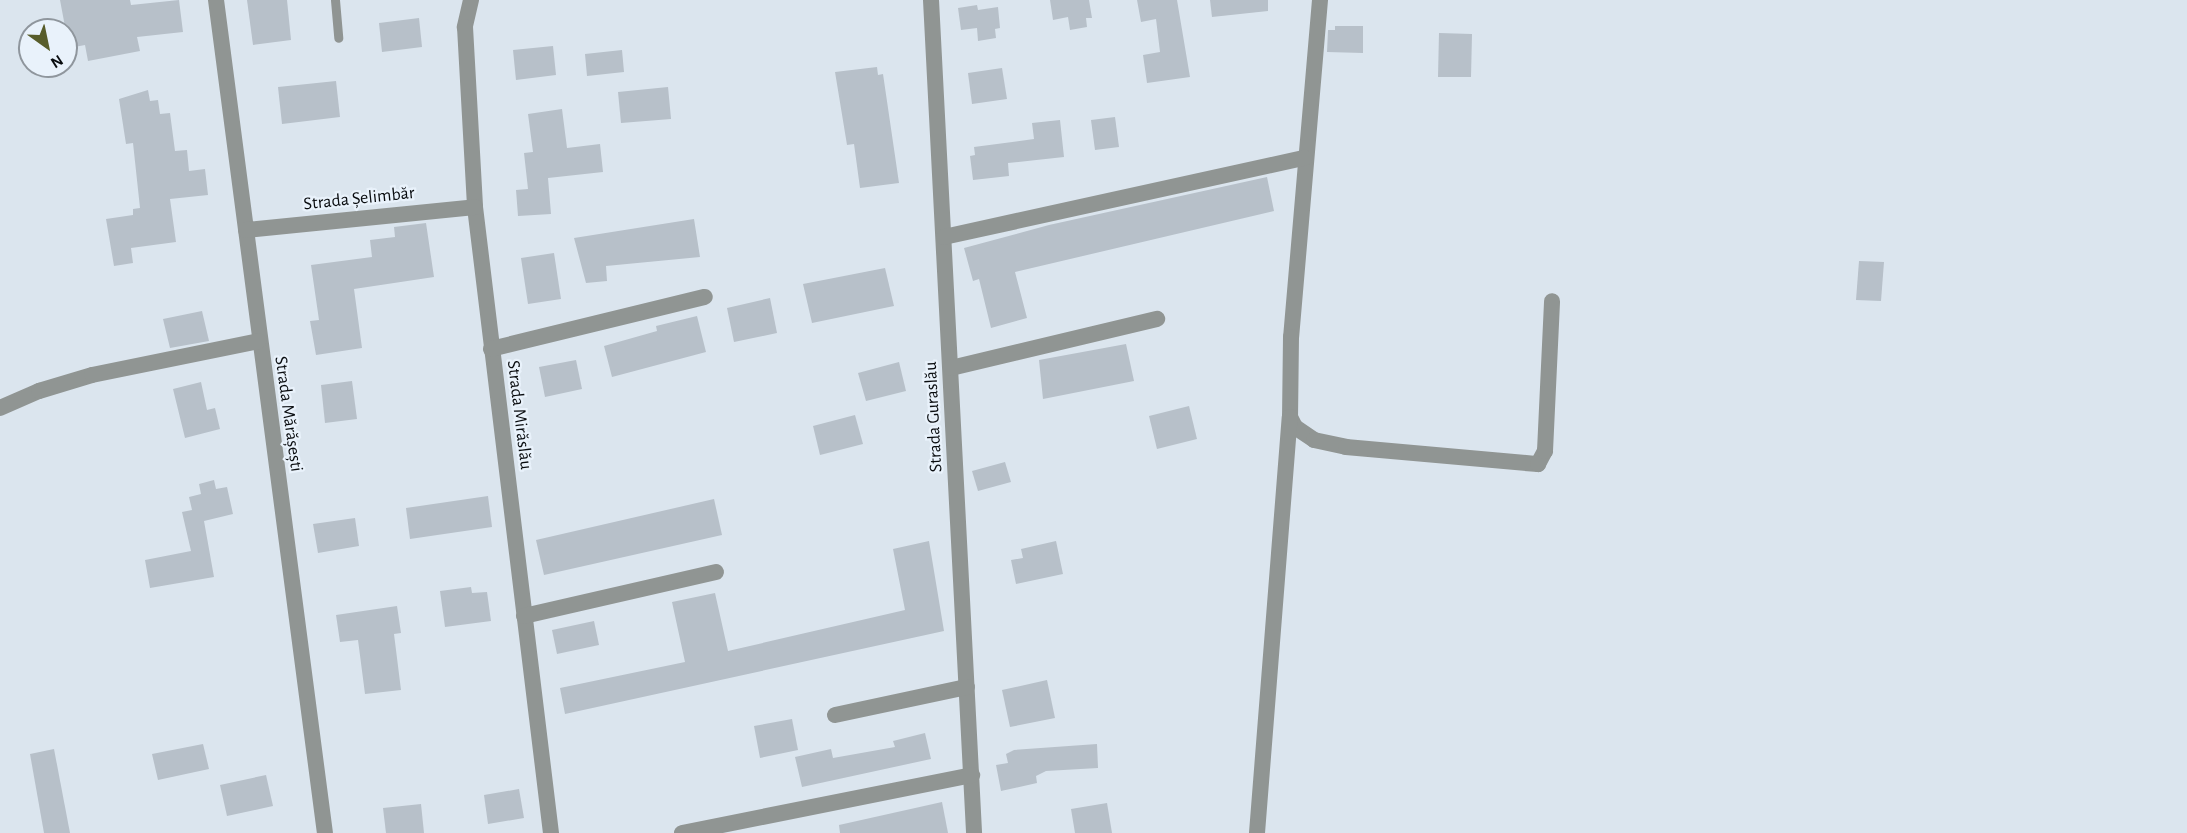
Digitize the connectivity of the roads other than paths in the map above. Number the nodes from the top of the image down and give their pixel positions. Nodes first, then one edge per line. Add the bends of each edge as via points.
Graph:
1 (216, 0) edge
2 (335, 0) edge
3 (471, 0) edge
4 (931, 0) edge
5 (1320, 0) edge
6 (338, 38) dead end
7 (1305, 158) junction
8 (476, 207) junction
9 (246, 230) junction
10 (944, 237) junction
11 (705, 297) dead end
12 (1552, 301) dead end
13 (1157, 319) dead end
14 (259, 341) junction
15 (491, 349) junction
16 (951, 368) junction
17 (0, 408) edge
18 (1290, 417) junction
19 (716, 572) dead end
20 (524, 616) junction
21 (967, 687) junction
22 (835, 715) dead end
23 (972, 775) junction
24 (325, 833) edge
25 (551, 833) edge
26 (682, 833) edge
27 (974, 833) edge
28 (1257, 833) edge

1 - 9 street, Strada Mărășești
2 - 6 lane
3 - 8 street, Strada Mirăslău via 465,27
4 - 10 street, Strada Guraslău
5 - 7 street
7 - 10 street
7 - 18 street via 1291,337
8 - 9 street, Strada Șelimbăr
8 - 15 street, Strada Mirăslău
9 - 14 street, Strada Mărășești
10 - 16 street, Strada Guraslău
11 - 15 street
12 - 18 street via 1545,451 1538,464 1314,441 1301,433
13 - 16 street
14 - 17 street via 92,375
14 - 24 street, Strada Mărășești
15 - 20 street, Strada Mirăslău
16 - 21 street, Strada Guraslău
18 - 28 street
19 - 20 street
20 - 25 street, Strada Mirăslău
21 - 22 street
21 - 23 street, Strada Guraslău
23 - 26 street
23 - 27 street, Strada Guraslău

